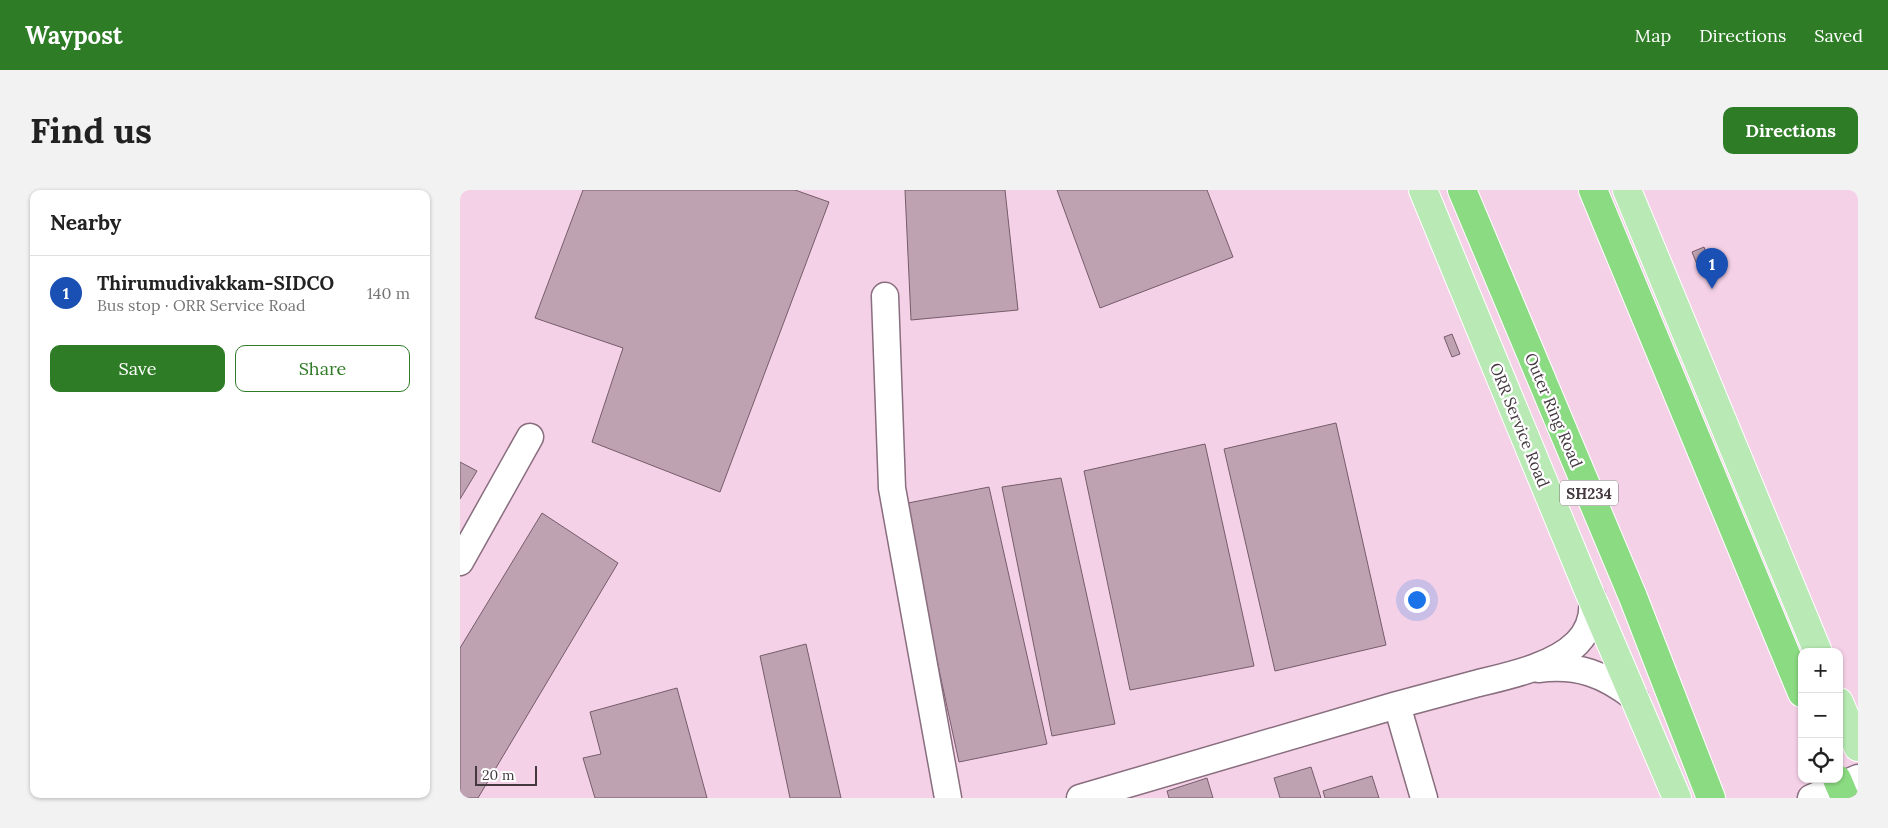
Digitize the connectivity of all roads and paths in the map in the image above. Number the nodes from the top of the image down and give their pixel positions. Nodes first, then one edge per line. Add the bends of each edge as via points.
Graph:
1 (1423, 190) edge
2 (1462, 190) edge
3 (1593, 190) edge
4 (1627, 190) edge
5 (885, 296) dead end
6 (530, 437) dead end
7 (460, 562) edge
8 (1592, 597) junction
9 (1816, 648) edge
10 (1518, 673) junction
11 (1798, 683) edge
12 (1635, 698) junction
13 (1397, 705) junction
14 (1843, 711) edge
15 (1858, 747) edge
16 (1858, 778) edge
17 (1839, 783) edge
18 (948, 798) edge
19 (1080, 798) edge
20 (1424, 798) edge
21 (1677, 798) edge
22 (1711, 798) edge
23 (1811, 798) edge
24 (1845, 798) edge

1 - 8 main road, ORR Service Road
2 - 22 highway, Outer Ring Road / SH234 via 1633,597
3 - 11 highway
4 - 9 main road
5 - 18 street via 892,488
6 - 7 street
8 - 10 street via 1591,620 1577,643 1556,658
8 - 12 main road, ORR Service Road
10 - 12 street via 1547,668 1581,670 1609,679
10 - 13 street
12 - 21 main road, ORR Service Road
13 - 19 street
13 - 20 street
14 - 15 main road
16 - 23 street
17 - 24 highway, bridge

